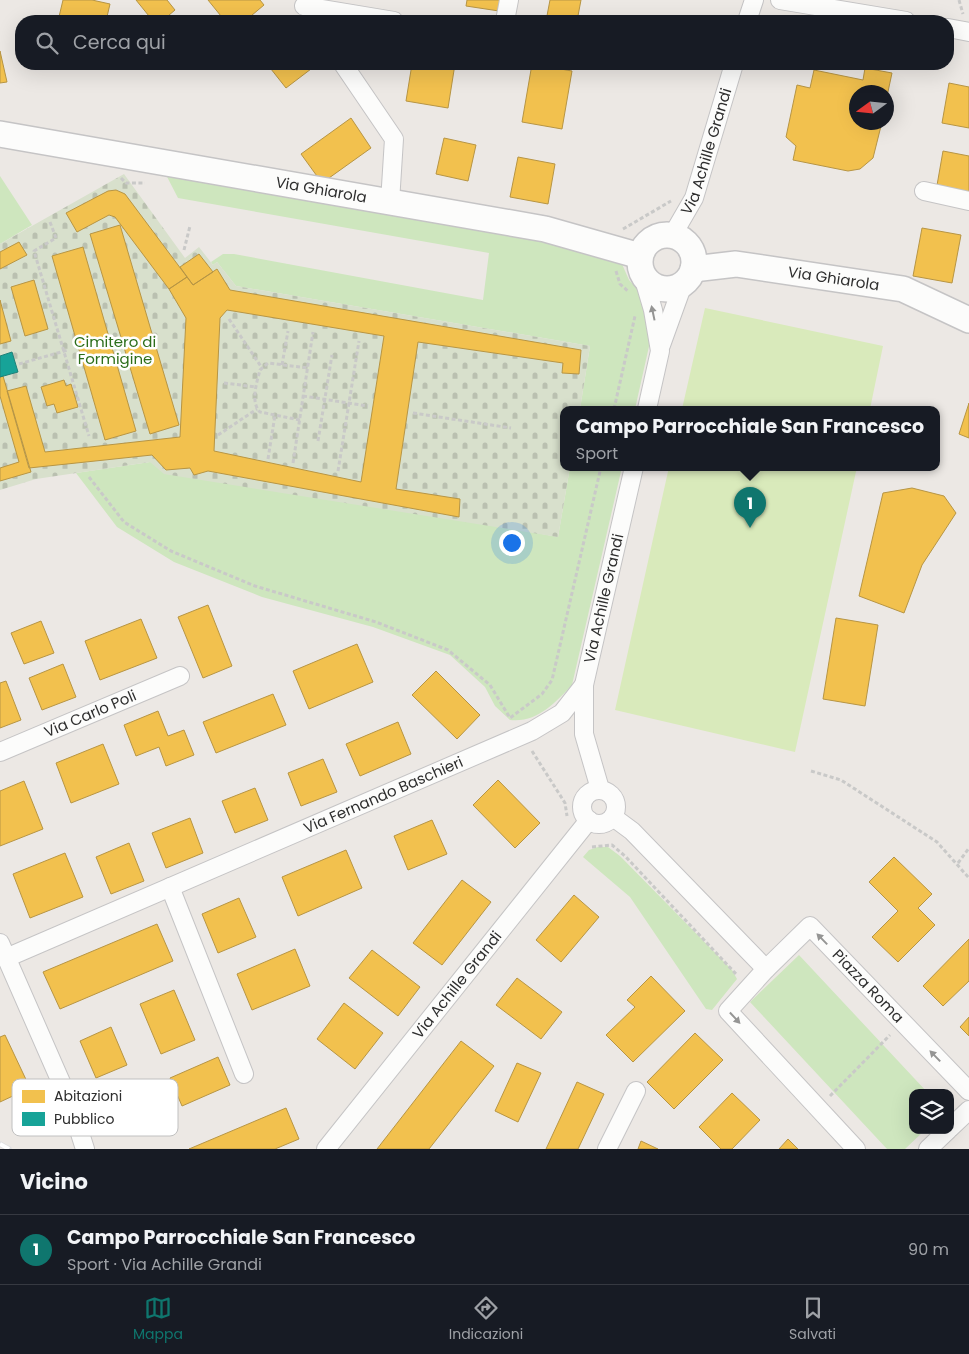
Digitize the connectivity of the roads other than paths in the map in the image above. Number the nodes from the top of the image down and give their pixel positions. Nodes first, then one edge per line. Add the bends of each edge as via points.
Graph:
1 (509, 0) edge
2 (754, 0) edge
3 (780, 0) edge
4 (302, 3) edge
5 (310, 15) edge
6 (363, 15) edge
7 (505, 15) edge
8 (749, 15) edge
9 (870, 15) edge
10 (967, 24) edge
11 (954, 27) edge
12 (347, 70) edge
13 (732, 70) edge
14 (0, 134) edge
15 (924, 191) dead end
16 (969, 201) edge
17 (390, 202) junction
18 (672, 236) junction
19 (639, 276) junction
20 (688, 276) junction
21 (969, 320) edge
22 (660, 351) junction
23 (648, 406) edge
24 (633, 471) edge
25 (180, 676) dead end
26 (584, 685) junction
27 (0, 752) edge
28 (600, 790) junction
29 (613, 817) junction
30 (589, 820) junction
31 (170, 887) junction
32 (3, 951) edge
33 (766, 969) junction
34 (244, 1074) dead end
35 (60, 1079) edge
36 (636, 1091) dead end
37 (969, 1091) edge
38 (969, 1110) edge
39 (954, 1124) edge
40 (944, 1134) edge
41 (81, 1136) edge
42 (85, 1149) edge
43 (326, 1149) edge
44 (607, 1149) edge
45 (856, 1149) edge
46 (928, 1149) edge

1 - 7 street
2 - 8 street
3 - 9 street
4 - 5 street
4 - 6 street
10 - 11 street
12 - 17 street via 394,139
13 - 18 street, Via Achille Grandi via 694,198
14 - 17 street, Via Ghiarola
15 - 16 street
17 - 19 street, Via Ghiarola via 544,229
18 - 19 street via 649,242
18 - 20 street via 687,244 693,260
19 - 20 street, Via Ghiarola via 666,290
22 -> 19 street via 653,310
20 - 21 street, Via Ghiarola via 736,264 904,289
20 - 22 street via 670,316
22 - 23 street
24 - 26 street, Via Achille Grandi
25 - 27 street, Via Carlo Poli
26 - 28 street, Via Achille Grandi via 584,734
26 - 31 street, Via Fernando Baschieri via 562,713 532,731
28 - 29 street via 614,797
28 - 30 street via 590,793 583,801 583,812
29 - 30 street via 599,824
29 - 33 street via 632,831
30 - 43 street, Via Achille Grandi
31 - 32 street, Via Fernando Baschieri
31 - 34 street
32 - 35 street
37 -> 33 street, Piazza Roma via 810,926
33 -> 45 street, Piazza Roma via 728,1011
36 - 44 street
38 - 39 street
40 - 46 street
41 - 42 street

